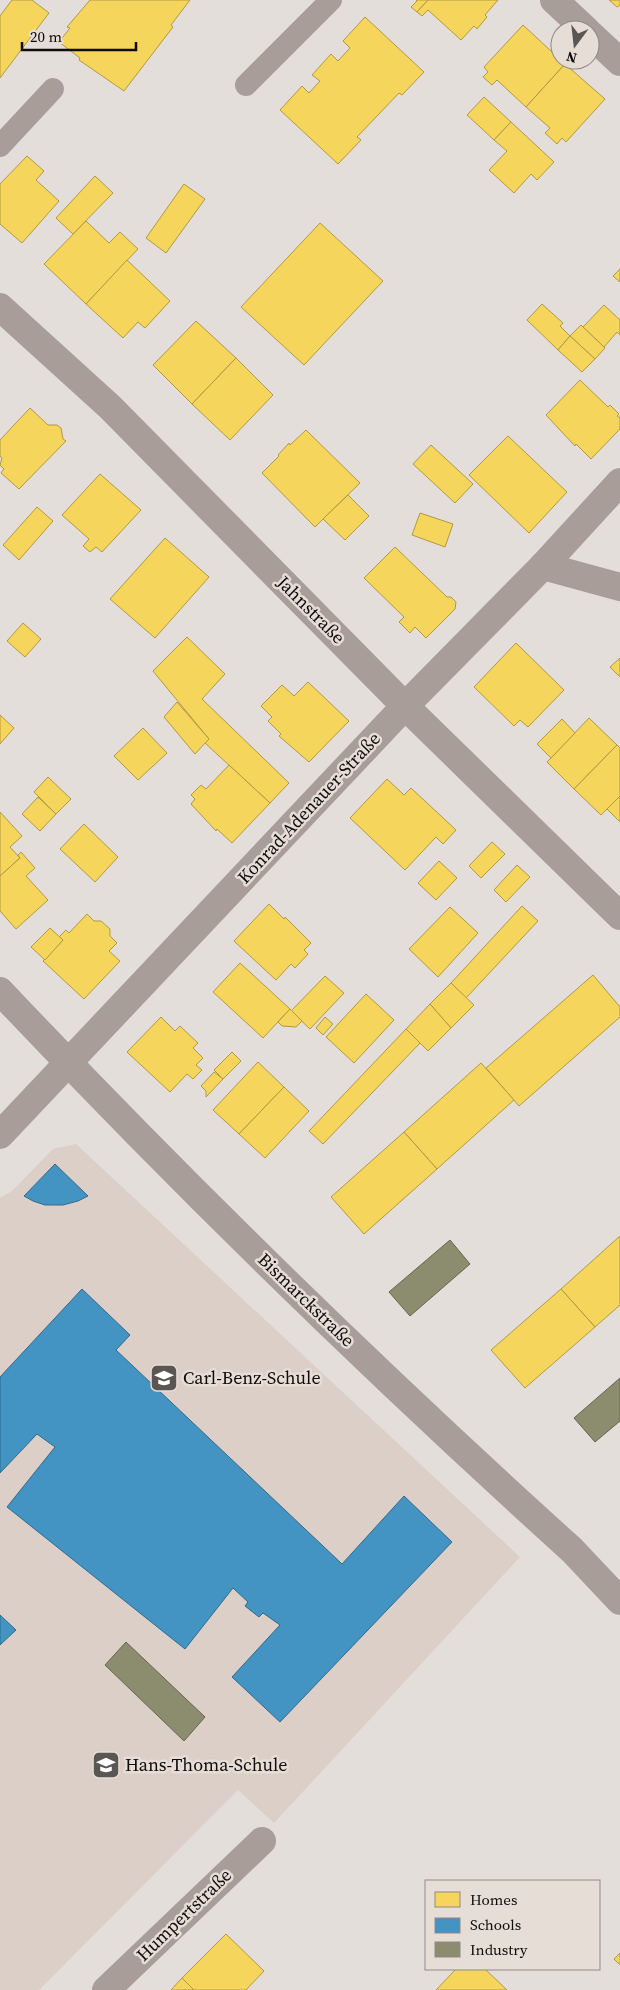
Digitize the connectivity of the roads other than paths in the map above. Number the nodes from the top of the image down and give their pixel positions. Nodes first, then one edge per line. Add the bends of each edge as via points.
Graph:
1 (331, 0) edge
2 (554, 0) edge
3 (575, 20) edge
4 (600, 43) edge
5 (620, 62) edge
6 (246, 84) dead end
7 (53, 89) dead end
8 (0, 146) edge
9 (0, 307) edge
10 (620, 482) edge
11 (543, 566) junction
12 (620, 587) edge
13 (405, 706) junction
14 (620, 916) edge
15 (0, 991) edge
16 (68, 1063) junction
17 (0, 1135) edge
18 (620, 1600) edge
19 (262, 1841) dead end
20 (106, 1990) edge

1 - 6 lane
2 - 3 street
4 - 5 street
7 - 8 lane
9 - 13 street, Jahnstraße via 110,407
10 - 11 street, Konrad-Adenauer-Straße
11 - 12 street
11 - 13 street, Konrad-Adenauer-Straße
13 - 14 street, Jahnstraße
13 - 16 street, Konrad-Adenauer-Straße
15 - 16 street, Bismarckstraße
16 - 17 street, Konrad-Adenauer-Straße
16 - 18 street, Bismarckstraße via 238,1234 572,1550
19 - 20 street, Humpertstraße

